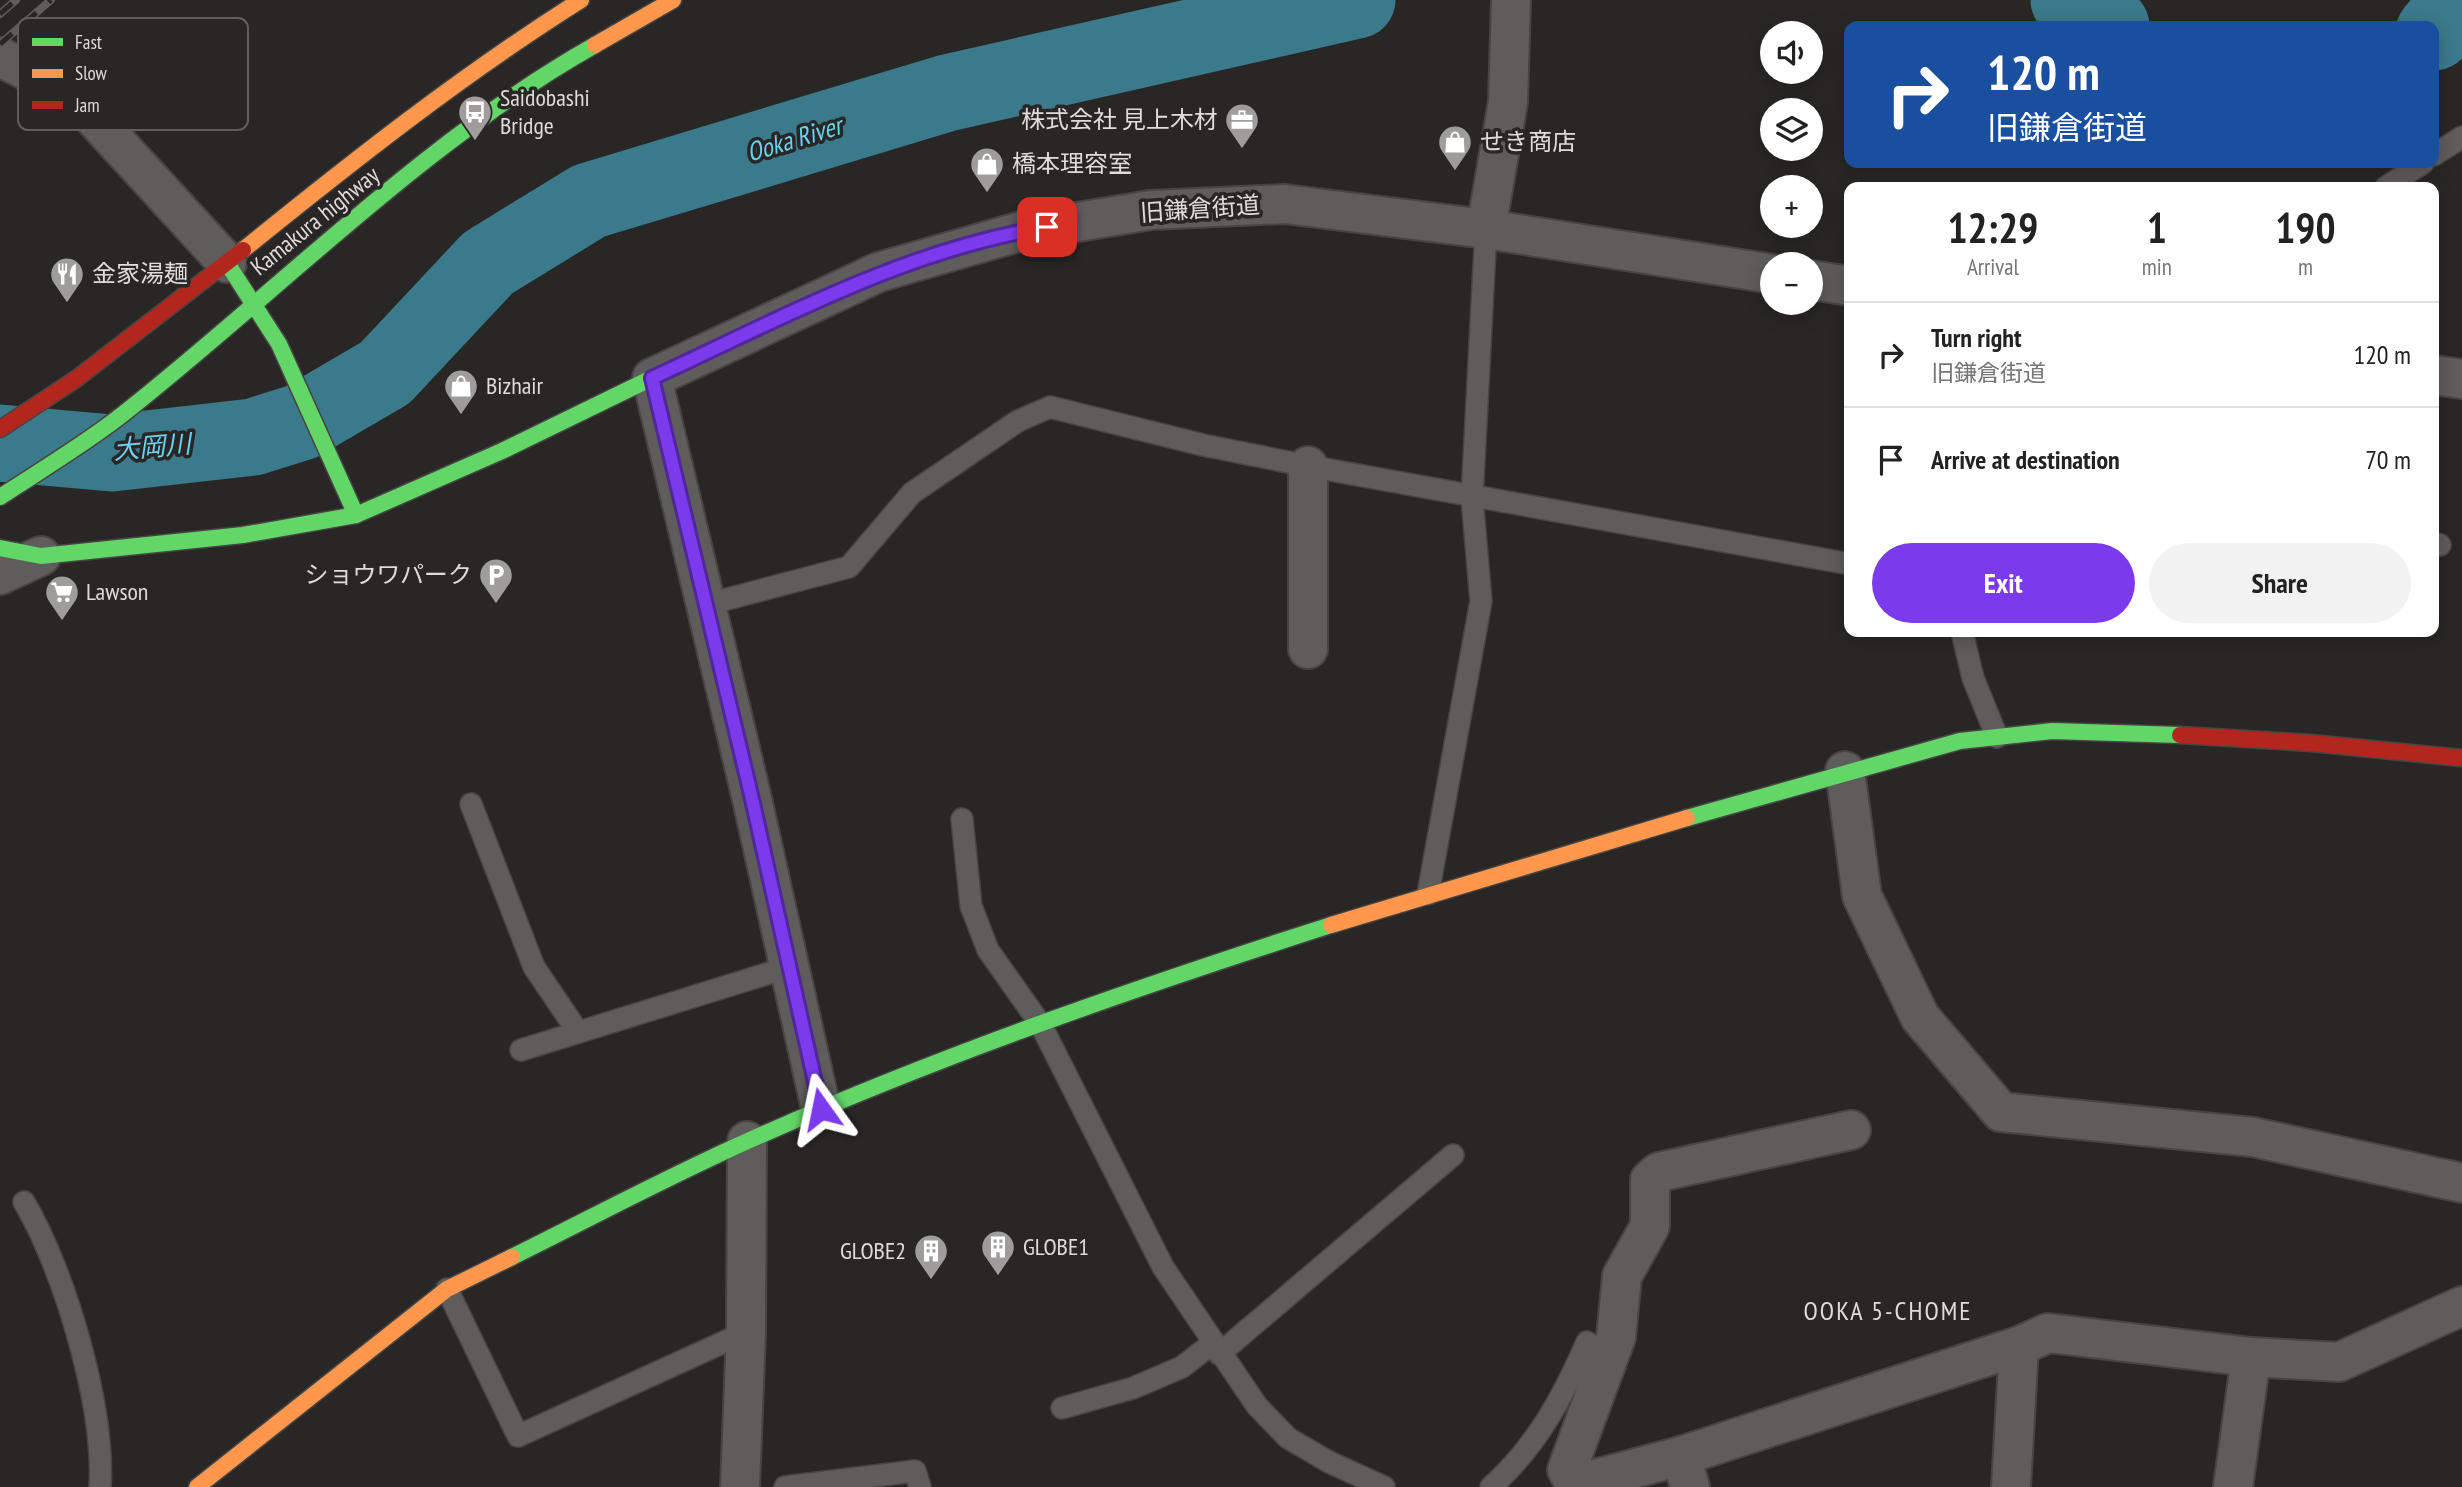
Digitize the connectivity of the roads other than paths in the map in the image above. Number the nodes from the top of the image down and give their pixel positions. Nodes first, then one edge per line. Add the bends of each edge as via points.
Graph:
1 (581, 0) edge
2 (673, 0) edge
3 (1512, 6) edge
4 (0, 57) edge
5 (18, 66) edge
6 (105, 130) edge
7 (2462, 137) edge
8 (2439, 152) edge
9 (2415, 168) edge
10 (2394, 182) edge
11 (1486, 229) junction
12 (228, 263) junction
13 (1760, 272) edge
14 (1823, 282) edge
15 (1844, 285) edge
16 (253, 302) junction
17 (2439, 376) edge
18 (652, 378) junction
19 (2462, 379) edge
20 (0, 429) edge
21 (1308, 466) junction
22 (0, 497) edge
23 (1472, 498) junction
24 (356, 515) junction
25 (0, 548) edge
26 (41, 556) junction
27 (1844, 563) edge
28 (0, 575) edge
29 (705, 605) junction
30 (1963, 637) edge
31 (1308, 649) dead end
32 (1997, 737) junction
33 (2462, 758) edge
34 (1845, 771) junction
35 (471, 804) dead end
36 (962, 819) dead end
37 (1428, 894) junction
38 (789, 967) junction
39 (1041, 1025) junction
40 (578, 1032) junction
41 (521, 1050) dead end
42 (821, 1109) junction
43 (1851, 1130) dead end
44 (747, 1141) junction
45 (1453, 1155) dead end
46 (2462, 1183) edge
47 (24, 1202) dead end
48 (447, 1289) junction
49 (2462, 1306) edge
50 (746, 1332) junction
51 (1587, 1342) dead end
52 (2019, 1346) junction
53 (1216, 1348) junction
54 (2251, 1357) junction
55 (1062, 1408) dead end
56 (1685, 1471) edge
57 (100, 1487) edge
58 (197, 1487) edge
59 (740, 1487) edge
60 (785, 1487) edge
61 (920, 1487) edge
62 (1384, 1487) edge
63 (1491, 1487) edge
64 (2011, 1487) edge
65 (2233, 1487) edge

1 - 12 street, Kamakura highway via 461,76
2 - 16 street, Kamakura highway via 582,52 473,124
3 - 11 street via 1508,103
4 - 5 street
6 - 12 street
7 - 8 lane
9 - 10 lane
11 - 13 street, 旧鎌倉街道
11 - 18 street, 旧鎌倉街道 via 1285,204 1151,210 1022,231 879,272
11 - 23 lane
12 - 16 street
12 - 20 street, Kamakura highway via 82,375
14 - 15 street
16 - 22 street, Kamakura highway via 168,378
16 - 24 street via 284,355
17 - 19 street
18 - 24 street
18 - 29 street
21 - 23 lane
21 - 29 lane via 1050,407 1018,421 912,493 849,567
21 - 31 street
23 - 27 lane
23 - 37 lane via 1481,601
24 - 26 street via 243,535
25 - 26 street
26 - 28 street
29 - 38 street
30 - 32 lane via 1973,678
32 - 33 street via 2052,731 2132,732
32 - 34 street via 1960,741
34 - 37 street
34 - 46 street via 1862,896 1920,1017 2001,1112 2253,1137
35 - 40 lane via 534,967
36 - 39 lane via 971,906 988,950
37 - 39 street via 1141,986
38 - 40 lane
38 - 42 street
39 - 42 street
39 - 53 lane via 1163,1267
40 - 41 lane
42 - 44 street
43 - 56 street via 1659,1172 1650,1180 1650,1226 1622,1276 1616,1337 1567,1470 1576,1484
44 - 48 street
44 - 50 street
45 - 53 lane
47 - 57 lane via 72,1310 102,1454
48 - 50 lane via 518,1436
48 - 58 street
49 - 54 street via 2340,1362
50 - 59 street
51 - 63 lane via 1565,1393 1541,1430
52 - 54 street via 2048,1333
52 - 56 street
52 - 64 street
53 - 55 lane via 1133,1388
53 - 62 lane via 1257,1406 1288,1438
54 - 65 street
60 - 61 lane via 915,1471

